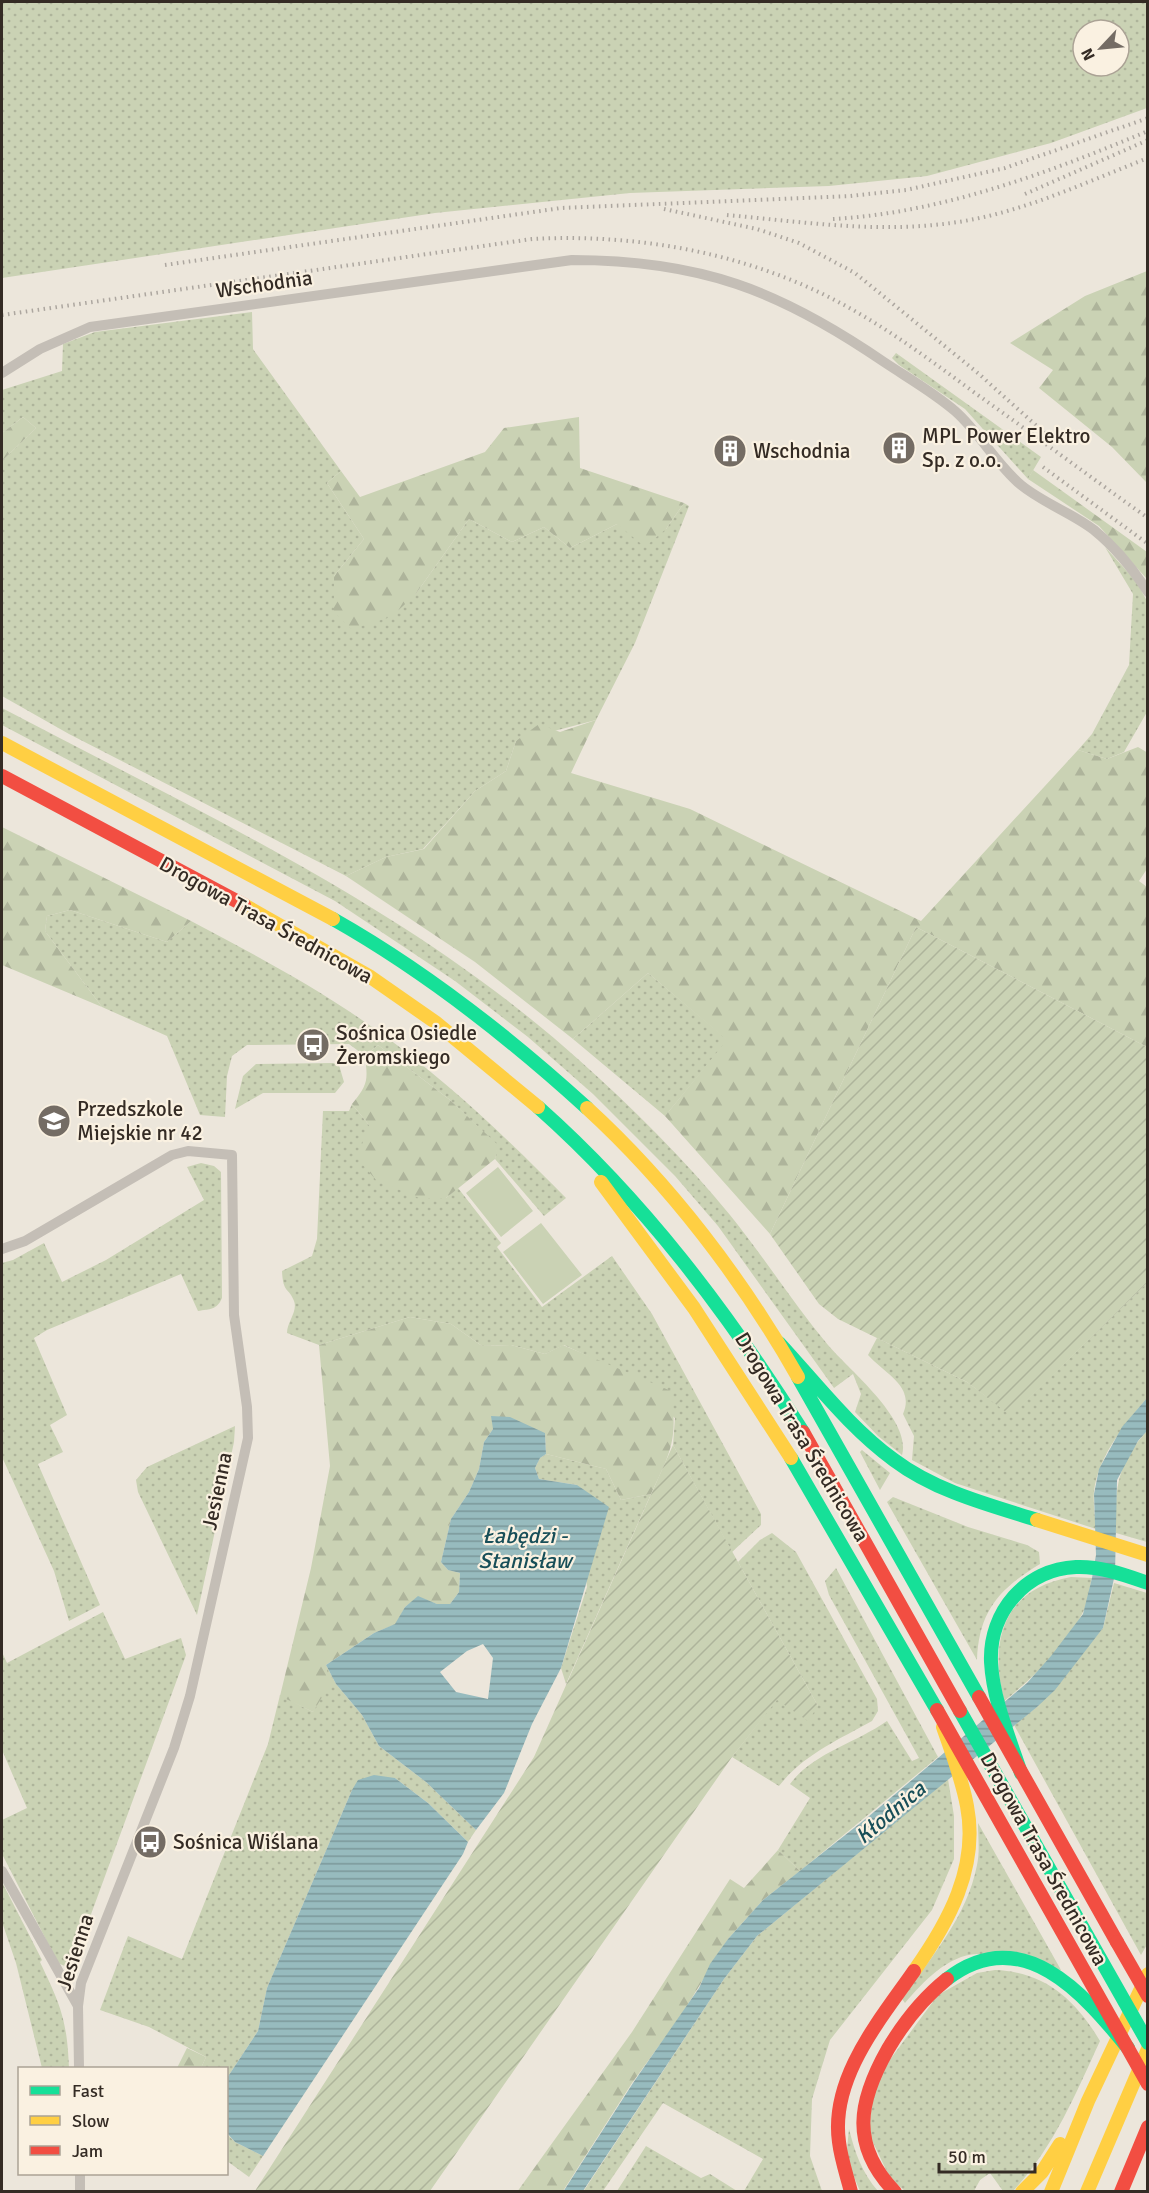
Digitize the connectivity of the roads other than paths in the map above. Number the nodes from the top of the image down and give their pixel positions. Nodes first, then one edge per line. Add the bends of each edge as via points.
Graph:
1 (2, 373) edge
2 (1148, 592) edge
3 (2, 743) edge
4 (2, 776) edge
5 (552, 1119) junction
6 (2, 1249) edge
7 (779, 1342) junction
8 (1148, 1555) edge
9 (1148, 1583) edge
10 (937, 1710) junction
11 (1021, 1773) junction
12 (2, 1871) edge
13 (1148, 1974) edge
14 (1148, 1996) edge
15 (78, 2006) junction
16 (1148, 2043) edge
17 (1128, 2048) junction
18 (1148, 2049) edge
19 (79, 2067) edge
20 (1148, 2084) edge
21 (1088, 2101) junction
22 (1148, 2127) edge
23 (80, 2175) edge
24 (80, 2192) edge
25 (851, 2192) edge
26 (895, 2192) edge
27 (1022, 2192) edge
28 (1051, 2192) edge
29 (1087, 2192) edge
30 (1121, 2192) edge

1 - 2 street, Wschodnia via 40,349 90,327 572,260 622,260 667,266 724,279 782,300 847,335 956,412 1005,470 1024,487 1094,530
3 - 7 main road, Drogowa Trasa Średnicowa via 339,922 486,1025 569,1092 630,1152 732,1274
4 - 5 main road, Drogowa Trasa Średnicowa via 350,965 428,1018
5 - 10 main road via 654,1250 737,1370
5 - 16 main road, Drogowa Trasa Średnicowa, bridge via 668,1239 753,1352 803,1432
6 - 15 street, Jesienna via 25,1241 172,1155 188,1151 232,1155 234,1314 247,1407 246,1448 190,1696 174,1748 81,1983
7 - 8 main road via 865,1437 896,1462 983,1503
7 - 11 main road, Drogowa Trasa Średnicowa
9 - 11 main road via 1100,1569 1073,1567 1029,1581 997,1617 991,1660 996,1693
10 - 17 main road, bridge
10 - 25 main road, bridge via 967,1799 968,1862 952,1914 850,2065 839,2101 836,2134 840,2163
11 - 14 main road, Drogowa Trasa Średnicowa, bridge
12 - 15 street
13 - 21 main road
15 - 19 street, Jesienna
17 - 20 main road, bridge
17 - 26 main road, bridge via 1074,1987 1049,1970 1020,1961 993,1959 951,1975 904,2022 869,2084 862,2117 866,2145 877,2171
18 - 29 main road
21 - 27 main road via 1042,2172
21 - 28 main road
22 - 30 main road
23 - 24 street

